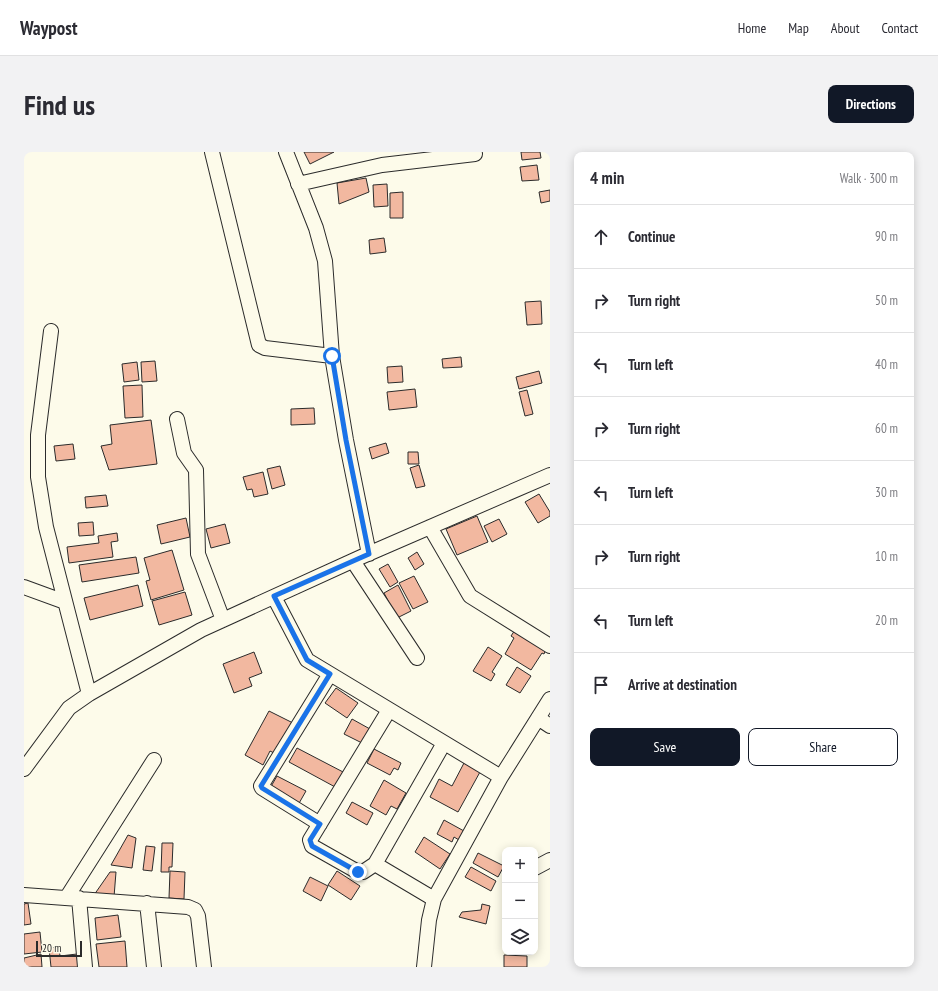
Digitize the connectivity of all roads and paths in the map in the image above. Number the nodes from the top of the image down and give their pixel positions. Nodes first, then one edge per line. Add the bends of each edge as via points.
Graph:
1 (212, 152) edge
2 (286, 152) edge
3 (474, 154) dead end
4 (298, 184) junction
5 (51, 331) dead end
6 (332, 356) junction
7 (177, 419) dead end
8 (550, 475) edge
9 (430, 527) junction
10 (369, 554) junction
11 (353, 561) junction
12 (24, 587) edge
13 (274, 596) junction
14 (64, 602) junction
15 (223, 620) junction
16 (550, 646) edge
17 (417, 658) dead end
18 (330, 674) junction
19 (89, 694) junction
20 (550, 699) edge
21 (389, 710) junction
22 (538, 718) junction
23 (550, 726) edge
24 (444, 743) junction
25 (154, 760) dead end
26 (24, 769) edge
27 (501, 777) junction
28 (320, 824) junction
29 (550, 860) edge
30 (375, 864) junction
31 (538, 866) edge
32 (24, 895) edge
33 (73, 897) junction
34 (434, 899) junction
35 (147, 903) junction
36 (85, 967) edge
37 (154, 967) edge
38 (204, 967) edge
39 (424, 967) edge

1 - 6 street via 259,345 265,348
2 - 4 street
3 - 4 street via 382,166
4 - 6 street via 316,228 325,261
5 - 14 street via 38,435 38,477 46,527
6 - 10 street
7 - 15 street via 184,454 196,470 198,554
8 - 9 street
9 - 10 street
9 - 16 street via 470,596
10 - 11 street
11 - 13 street
11 - 17 street
12 - 14 street
13 - 15 street
13 - 18 street via 307,660
14 - 19 street
15 - 19 street
18 - 21 street
18 - 28 street via 261,786
19 - 26 street via 69,708
20 - 22 street
21 - 24 street
21 - 28 street
22 - 23 street
22 - 27 street
24 - 27 street
24 - 30 street
25 - 33 street
27 - 34 street
28 - 30 street via 310,840 312,846 358,872 363,872
29 - 31 street
30 - 34 street
32 - 33 street
33 - 35 street
33 - 36 street
34 - 39 street
35 - 37 street
35 - 38 street via 188,907 194,910 198,916

